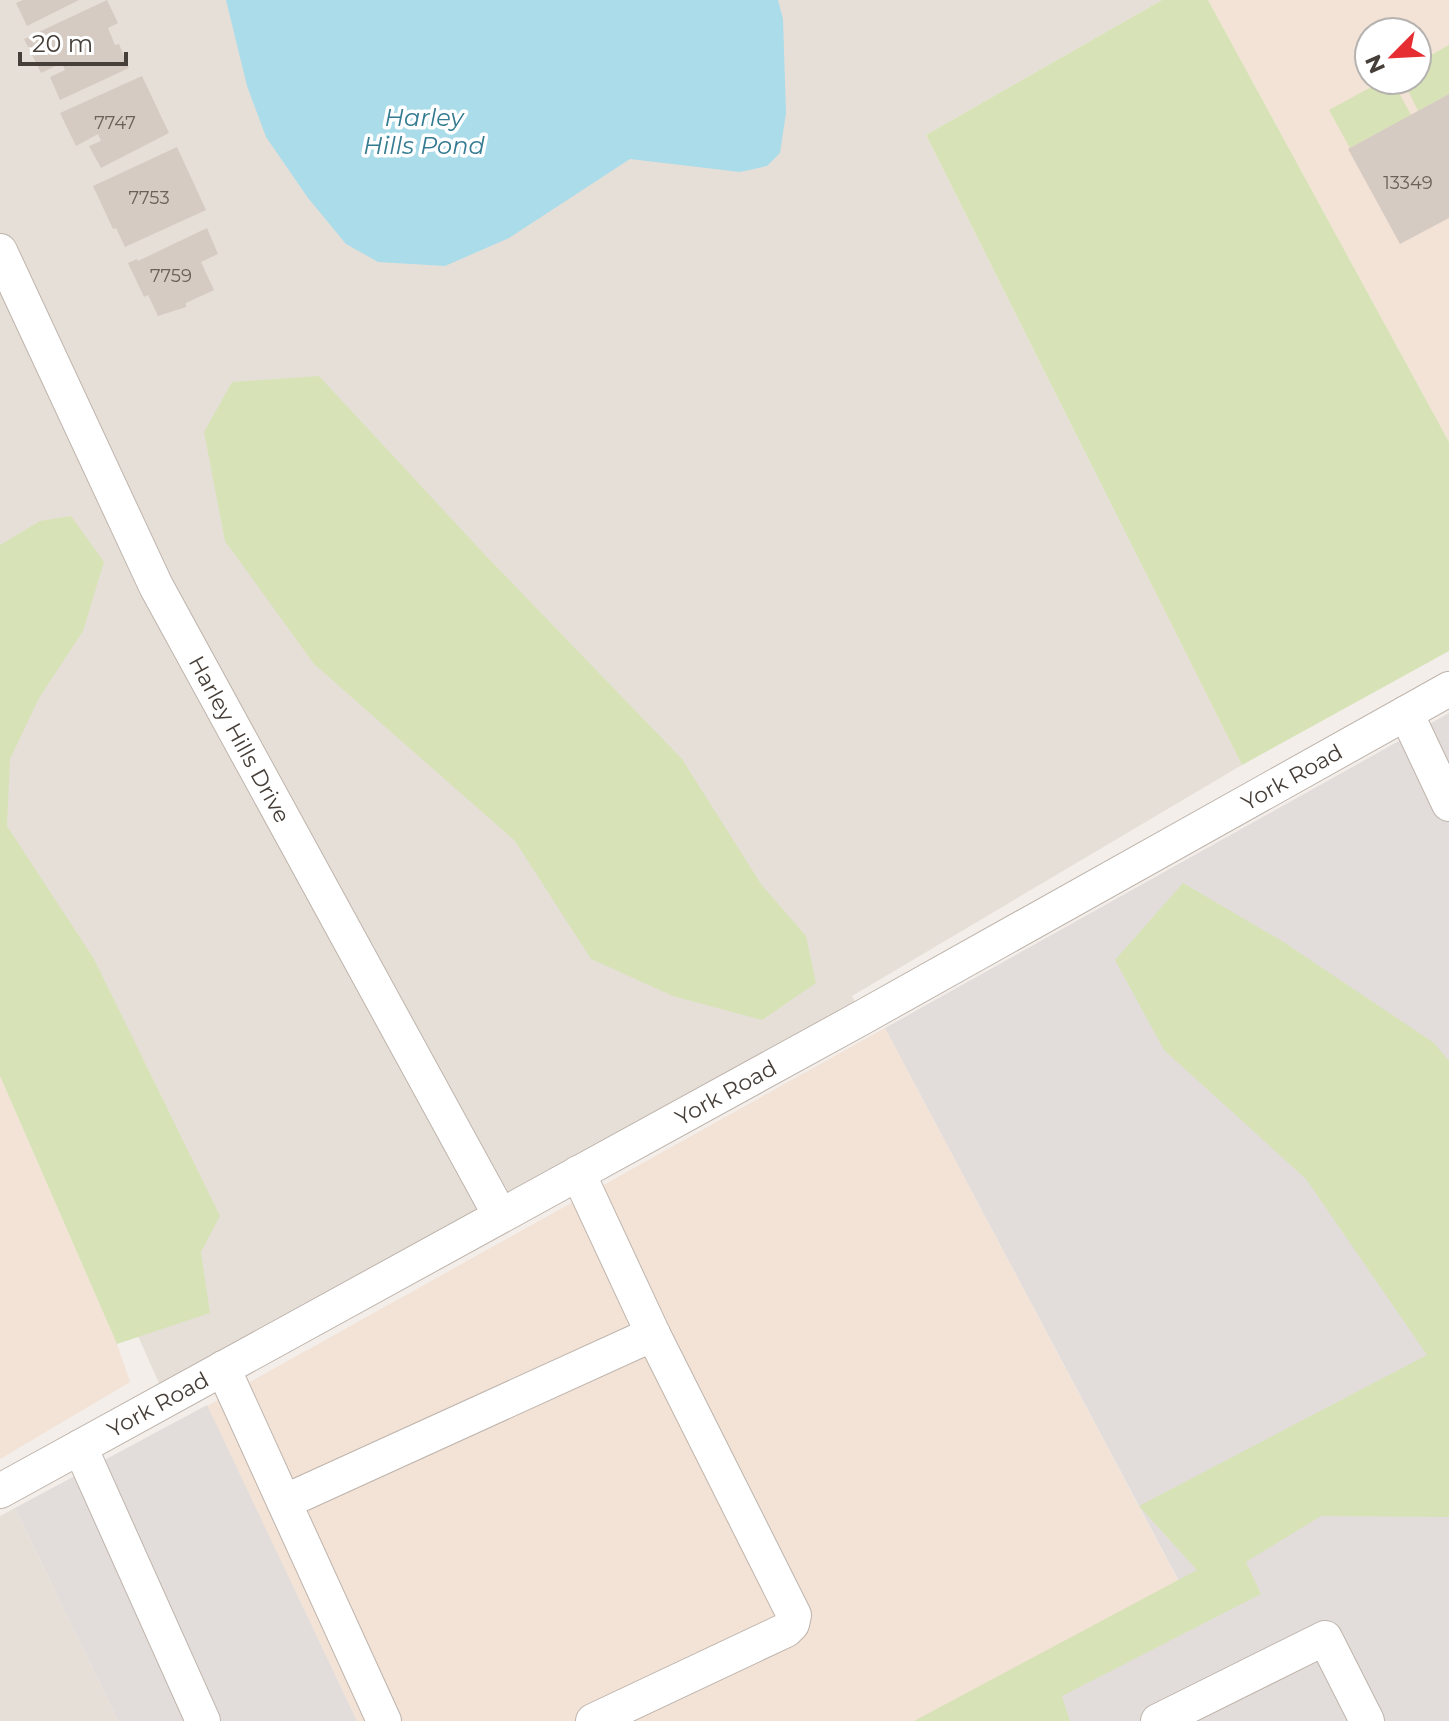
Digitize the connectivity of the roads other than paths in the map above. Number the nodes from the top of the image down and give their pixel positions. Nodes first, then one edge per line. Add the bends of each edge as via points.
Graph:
1 (0, 251) edge
2 (1449, 689) edge
3 (1406, 713) junction
4 (1449, 804) edge
5 (578, 1173) junction
6 (500, 1215) junction
7 (653, 1334) junction
8 (223, 1368) junction
9 (80, 1447) junction
10 (0, 1491) edge
11 (284, 1502) junction
12 (203, 1721) edge
13 (384, 1721) edge
14 (593, 1721) edge
15 (1158, 1721) edge
16 (1367, 1721) edge

1 - 6 street, Harley Hills Drive via 156,586
2 - 3 street, York Road
3 - 4 street
3 - 5 street, York Road
5 - 6 street, York Road
5 - 7 street
6 - 8 street, York Road
7 - 11 street
7 - 14 street via 794,1615 786,1630
8 - 9 street, York Road
8 - 11 street
9 - 10 street, York Road
9 - 12 street
11 - 13 street
15 - 16 street via 1325,1638

